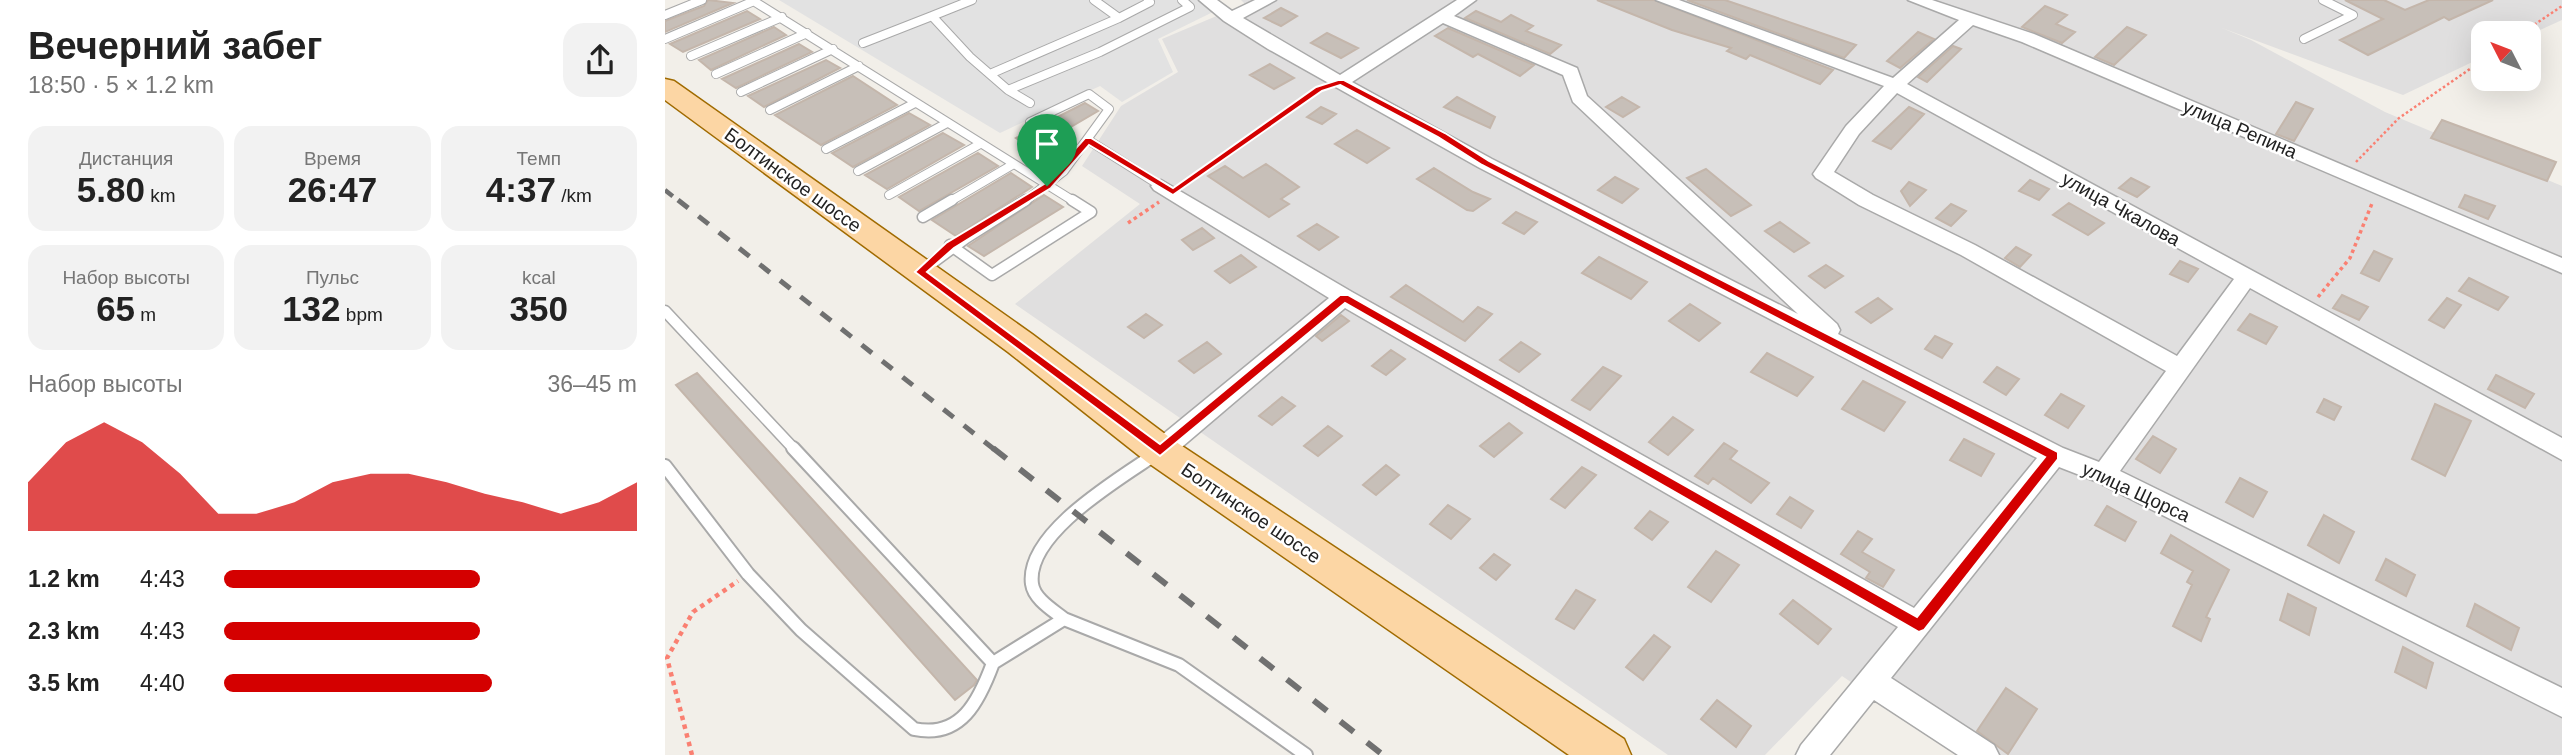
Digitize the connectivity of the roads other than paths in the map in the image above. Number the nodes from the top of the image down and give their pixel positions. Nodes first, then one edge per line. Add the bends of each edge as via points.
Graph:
1 (702, 0) edge
2 (972, 0) edge
3 (1094, 0) edge
4 (1182, 0) edge
5 (1207, 0) edge
6 (1268, 0) edge
7 (1468, 0) edge
8 (1664, 0) edge
9 (1916, 0) edge
10 (2323, 0) edge
11 (753, 1) edge
12 (1151, 1) edge
13 (665, 15) edge
14 (932, 16) junction
15 (782, 17) junction
16 (1442, 17) junction
17 (1119, 18) junction
18 (1230, 18) junction
19 (1971, 18) junction
20 (807, 33) junction
21 (2304, 38) dead end
22 (665, 39) edge
23 (863, 43) dead end
24 (833, 49) junction
25 (691, 56) dead end
26 (859, 66) junction
27 (716, 74) dead end
28 (990, 74) junction
29 (1341, 82) junction
30 (1896, 85) junction
31 (665, 87) edge
32 (1008, 90) junction
33 (741, 92) dead end
34 (915, 103) junction
35 (1030, 103) dead end
36 (770, 110) dead end
37 (1030, 122) dead end
38 (947, 123) junction
39 (1088, 140) junction
40 (980, 144) junction
41 (826, 149) dead end
42 (1012, 165) junction
43 (858, 171) dead end
44 (1047, 186) junction
45 (1167, 189) joint
46 (889, 195) dead end
47 (923, 217) dead end
48 (950, 245) junction
49 (2562, 266) edge
50 (920, 272) junction
51 (2246, 278) junction
52 (1344, 298) junction
53 (665, 311) edge
54 (1849, 349) junction
55 (2180, 368) junction
56 (2562, 450) edge
57 (1160, 451) junction
58 (2054, 456) junction
59 (665, 466) edge
60 (2103, 474) junction
61 (1065, 619) junction
62 (1919, 625) junction
63 (993, 663) junction
64 (1870, 681) junction
65 (2562, 703) edge
66 (1306, 755) edge
67 (1608, 755) edge
68 (1811, 755) edge
69 (1984, 755) edge

1 - 13 lane
2 - 14 lane
3 - 17 lane
4 - 32 lane via 1190,6 1100,52
5 - 18 street, улица Щорса
6 - 18 street
7 - 16 street
8 - 30 street, улица Чкалова
9 - 19 street, улица Репина
10 - 21 lane via 2353,15
11 - 15 lane
11 - 22 lane
12 - 17 lane
14 - 23 lane
14 - 28 lane
15 - 20 lane
15 - 25 lane
16 - 29 street
16 - 54 street via 1571,72 1579,98
17 - 28 lane
18 - 29 street, улица Щорса via 1276,49
19 - 30 street
19 - 49 street, улица Репина via 2028,38
20 - 24 lane
20 - 27 lane
24 - 26 lane
24 - 33 lane
26 - 34 lane
26 - 36 lane
28 - 32 lane
29 - 54 street, улица Щорса via 1485,163
30 - 51 street, улица Чкалова
30 - 55 street via 1839,145 1823,174
31 - 50 main road, Болтинское шоссе
32 - 35 lane
34 - 38 lane
34 - 41 lane
37 - 39 lane via 1089,94 1109,108
38 - 40 lane
38 - 43 lane
39 - 44 lane
39 - 45 lane
40 - 42 lane
40 - 46 lane
42 - 44 lane
42 - 47 lane
44 - 48 lane
44 - 48 lane via 1091,212 992,275
45 - 52 street
48 - 50 lane
50 - 57 main road, Болтинское шоссе
51 - 55 street
51 - 56 street, улица Чкалова
52 - 57 street
52 - 62 street
53 - 63 lane
54 - 58 street, улица Щорса
55 - 60 street
57 - 61 lane via 1076,513 1037,553 1032,585 1041,600
57 - 67 main road, Болтинское шоссе
58 - 60 street, улица Щорса
58 - 62 street
59 - 63 lane via 748,574 801,630 920,731 941,732 954,725 977,698
60 - 65 street, улица Щорса
61 - 63 lane
61 - 66 lane via 1179,665
62 - 64 street
64 - 68 street
64 - 69 street

